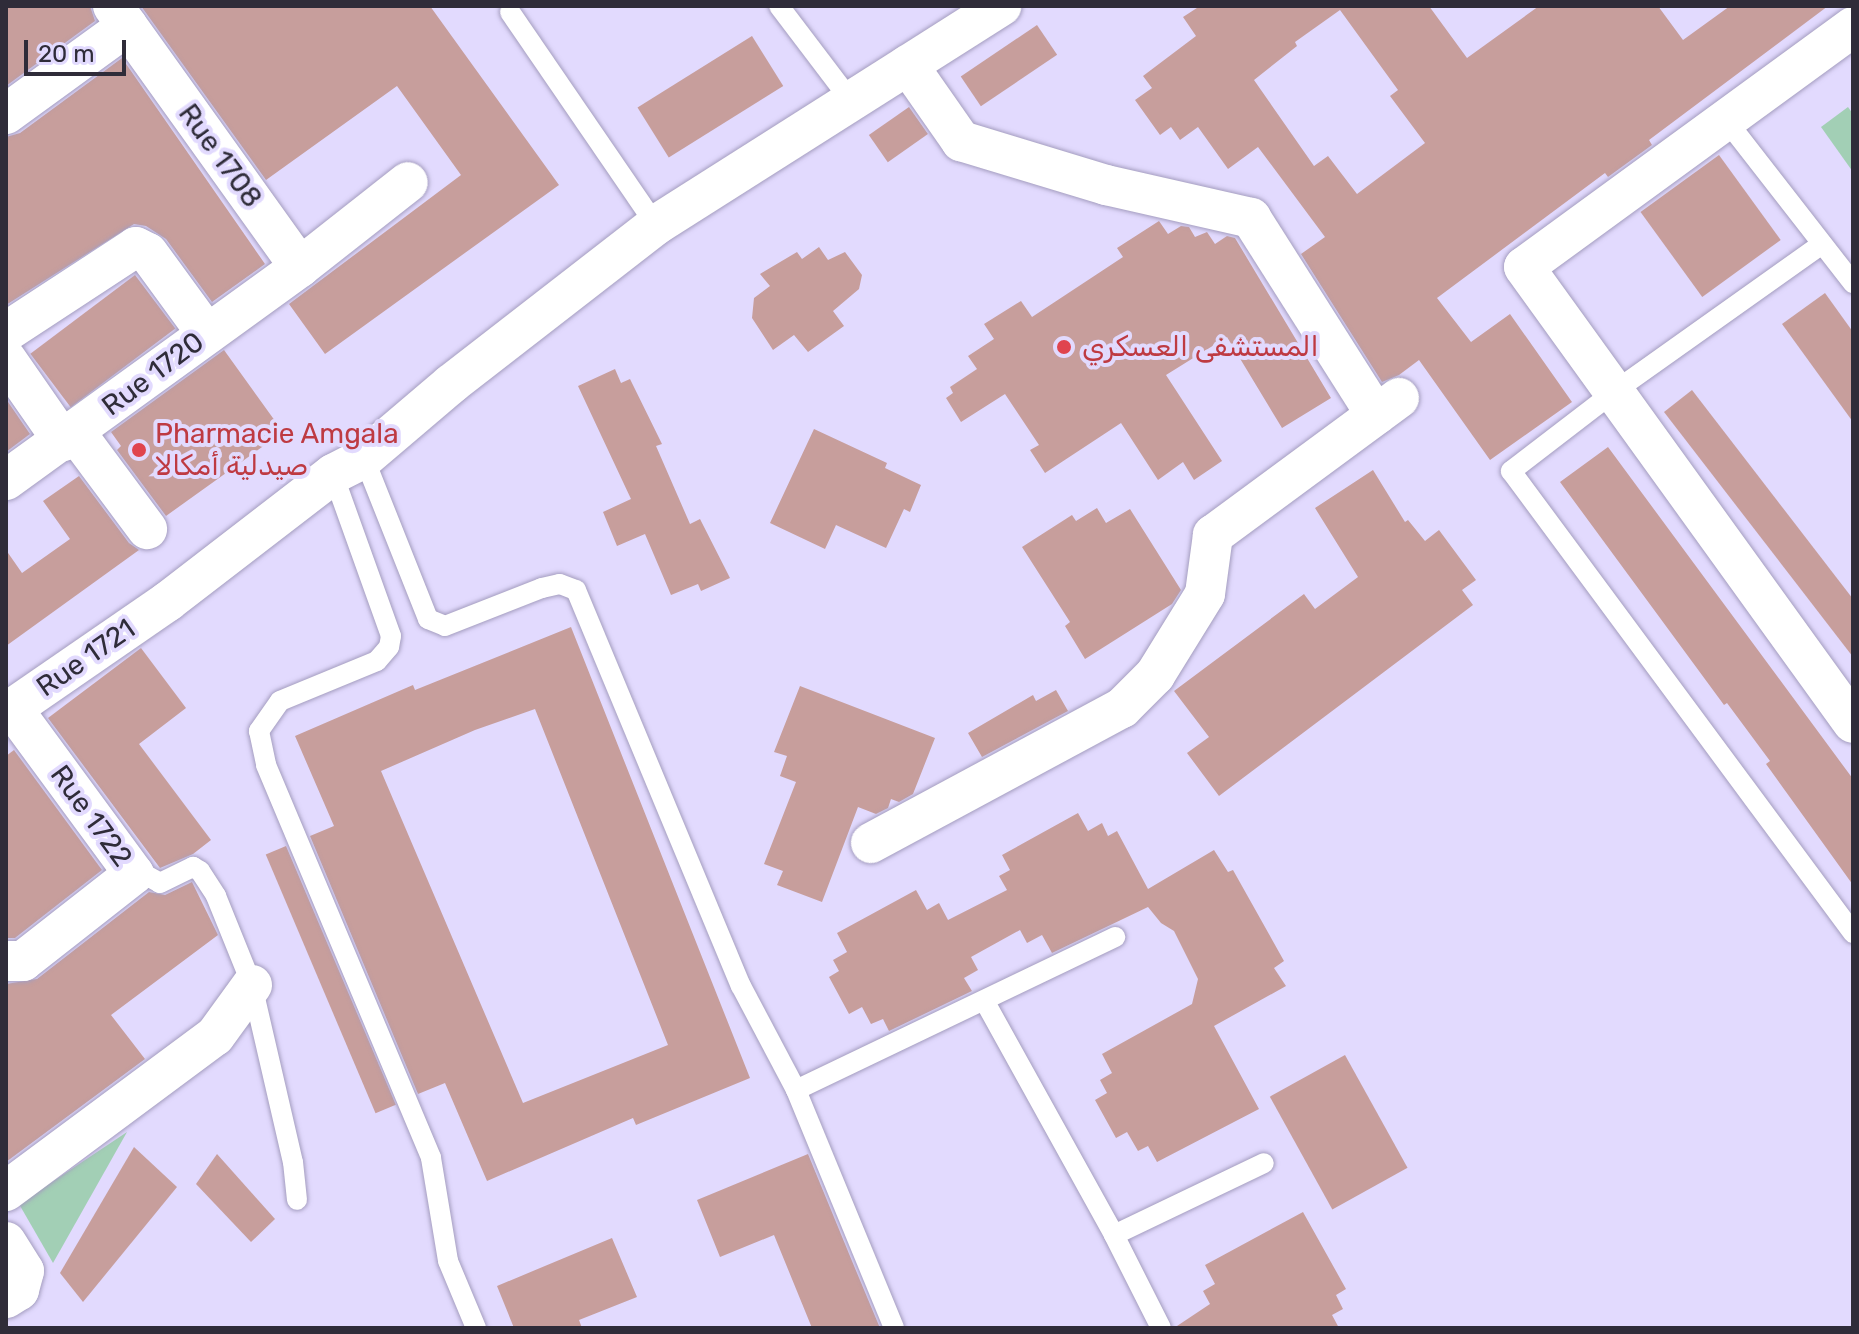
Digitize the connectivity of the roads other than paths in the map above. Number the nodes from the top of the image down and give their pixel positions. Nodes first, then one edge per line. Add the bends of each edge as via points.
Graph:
1 (779, 6) edge
2 (1001, 6) edge
3 (510, 12) dead end
4 (120, 16) edge
5 (1853, 27) edge
6 (908, 65) junction
7 (851, 101) junction
8 (6, 114) edge
9 (1726, 120) junction
10 (408, 182) dead end
11 (656, 225) junction
12 (1822, 244) junction
13 (300, 267) junction
14 (1853, 283) edge
15 (6, 332) edge
16 (207, 334) junction
17 (6, 359) edge
18 (1614, 392) junction
19 (69, 436) junction
20 (349, 466) junction
21 (6, 480) edge
22 (147, 529) dead end
23 (9, 711) edge
24 (1853, 723) edge
25 (871, 843) dead end
26 (134, 874) junction
27 (1853, 933) edge
28 (1115, 937) dead end
29 (6, 961) edge
30 (252, 985) junction
31 (985, 1002) junction
32 (796, 1090) junction
33 (1264, 1163) dead end
34 (6, 1191) edge
35 (297, 1200) dead end
36 (1114, 1235) junction
37 (6, 1242) edge
38 (6, 1298) edge
39 (476, 1328) edge
40 (894, 1328) edge
41 (1161, 1328) edge

1 - 7 lane
2 - 6 street, Rue 1721
3 - 11 lane
4 - 8 street
4 - 13 street, Rue 1708
5 - 9 street
6 - 7 street, Rue 1721
6 - 25 street via 961,141 1106,185 1251,218 1387,407 1213,535 1205,594 1155,675 1122,708
7 - 11 street, Rue 1721
9 - 12 lane
9 - 18 street via 1524,267
10 - 13 street, Rue 1720
11 - 20 street, Rue 1721
12 - 14 lane
12 - 18 lane
13 - 16 street, Rue 1720
15 - 16 street via 136,247 148,253
16 - 19 street, Rue 1720
17 - 19 street
18 - 24 street
18 - 27 lane via 1511,471
19 - 21 street, Rue 1720
19 - 22 street
20 - 23 street, Rue 1721
20 - 32 lane via 428,619 445,626 542,588 560,584 576,590 741,986
20 - 39 lane via 391,636 389,647 377,661 280,701 259,731 266,765 431,1158 448,1261
23 - 26 street, Rue 1722
26 - 29 street, Rue 1722 via 23,961
26 - 30 lane via 160,883 184,868 200,871 231,927
28 - 31 lane
30 - 34 street via 215,1036
30 - 35 lane
31 - 32 lane
31 - 36 lane
32 - 40 lane
33 - 36 lane
36 - 41 lane
37 - 38 street via 24,1271 19,1290

